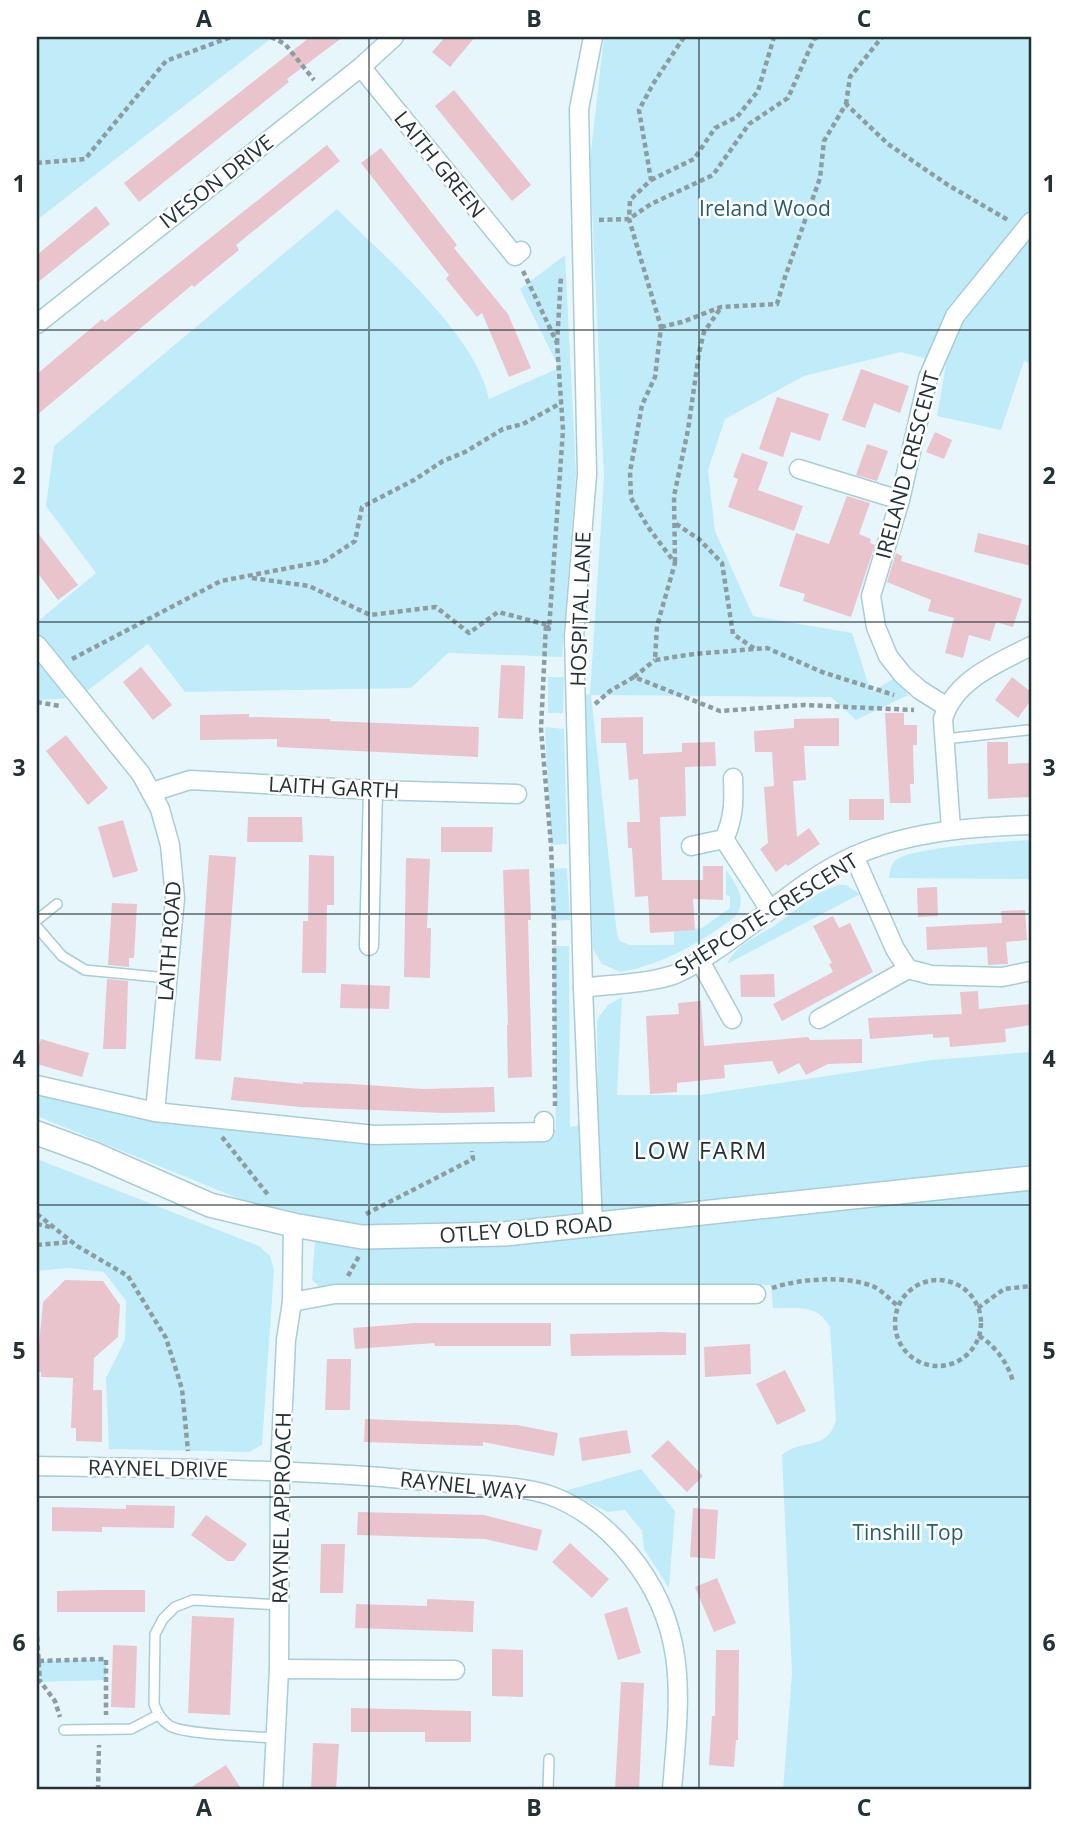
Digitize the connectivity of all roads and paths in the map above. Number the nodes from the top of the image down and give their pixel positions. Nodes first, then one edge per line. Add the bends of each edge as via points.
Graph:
1 (231, 37) edge
2 (271, 37) edge
3 (394, 37) edge
4 (593, 37) edge
5 (684, 37) edge
6 (774, 37) edge
7 (818, 37) edge
8 (882, 37) edge
9 (361, 67) junction
10 (326, 95) junction
11 (846, 104) junction
12 (37, 163) edge
13 (651, 180) junction
14 (629, 219) junction
15 (580, 221) junction
16 (1028, 226) edge
17 (518, 254) joint
18 (721, 307) junction
19 (37, 324) edge
20 (661, 327) junction
21 (561, 402) junction
22 (799, 469) dead end
23 (901, 500) junction
24 (675, 524) junction
25 (675, 563) junction
26 (248, 577) junction
27 (546, 624) junction
28 (574, 636) junction
29 (37, 645) edge
30 (1031, 646) edge
31 (755, 649) junction
32 (655, 660) junction
33 (57, 671) junction
34 (634, 677) junction
35 (896, 695) dead end
36 (946, 709) junction
37 (577, 720) junction
38 (1027, 730) dead end
39 (945, 739) junction
40 (733, 778) dead end
41 (373, 790) junction
42 (152, 793) junction
43 (517, 794) dead end
44 (1031, 825) edge
45 (951, 829) junction
46 (724, 839) junction
47 (691, 846) dead end
48 (853, 856) junction
49 (57, 904) dead end
50 (770, 910) junction
51 (37, 920) edge
52 (37, 927) edge
53 (369, 946) dead end
54 (700, 961) junction
55 (908, 969) junction
56 (1031, 971) edge
57 (167, 978) junction
58 (583, 988) junction
59 (733, 1019) dead end
60 (819, 1019) dead end
61 (37, 1085) edge
62 (155, 1112) junction
63 (206, 1118) junction
64 (544, 1121) joint
65 (37, 1133) edge
66 (472, 1133) junction
67 (1031, 1178) edge
68 (37, 1214) edge
69 (37, 1224) edge
70 (293, 1225) junction
71 (593, 1225) junction
72 (54, 1228) junction
73 (362, 1237) junction
74 (72, 1242) junction
75 (37, 1245) edge
76 (1031, 1286) edge
77 (335, 1294) junction
78 (756, 1294) joint
79 (292, 1302) junction
80 (898, 1306) junction
81 (978, 1308) junction
82 (979, 1336) junction
83 (1013, 1382) dead end
84 (37, 1466) edge
85 (190, 1469) junction
86 (280, 1470) junction
87 (280, 1605) junction
88 (37, 1637) edge
89 (39, 1661) junction
90 (279, 1669) junction
91 (455, 1670) dead end
92 (38, 1682) edge
93 (158, 1715) junction
94 (64, 1730) joint
95 (102, 1730) junction
96 (275, 1738) junction
97 (549, 1759) dead end
98 (98, 1790) edge
99 (273, 1790) edge
100 (548, 1790) edge
101 (672, 1790) edge

1 - 12 path via 166,61 85,159
2 - 10 path via 285,44
3 - 9 street, IVESON DRIVE
4 - 15 street, HOSPITAL LANE via 579,109
5 - 13 path via 639,110
6 - 13 path via 758,91 737,117 715,128 694,159
7 - 14 path via 788,98 749,124 713,175
8 - 11 path via 850,77
9 - 10 street, IVESON DRIVE
9 - 17 street, LAITH GREEN
10 - 19 street, IVESON DRIVE
11 - 16 path via 888,144 948,185
11 - 18 path via 824,141 820,178 778,304
13 - 14 path via 630,200
14 - 15 path
14 - 20 path
15 - 28 street, HOSPITAL LANE via 587,474
16 - 23 street, IRELAND CRESCENT via 955,316 928,378
17 - 21 path via 557,343
18 - 20 path
18 - 24 path via 704,332 699,353 674,496
20 - 25 path via 655,377 642,405 630,472 632,498
21 - 26 path via 362,507 355,541 325,561
21 - 27 path via 549,629
22 - 23 street
23 - 36 street, IRELAND CRESCENT via 871,596 876,626 888,656 903,675
24 - 25 path
24 - 31 path via 699,539 722,563 733,634
25 - 32 path via 657,626
26 - 27 path via 309,586 370,615 436,607 469,633 498,612
26 - 33 path via 221,581 71,659
27 - 28 path
27 - 64 path via 541,729 551,845 555,1105
28 - 37 street, HOSPITAL LANE
29 - 33 street, LAITH ROAD
30 - 36 street via 965,684
31 - 32 path
31 - 35 path via 766,648 822,672
32 - 34 path
33 - 42 street, LAITH ROAD
34 - 36 path via 720,710 804,705
34 - 37 path
36 - 39 street
37 - 58 street, HOSPITAL LANE
38 - 39 lane
39 - 45 street
40 - 46 street via 734,808
41 - 42 street, LAITH GARTH via 190,780
41 - 43 street, LAITH GARTH
41 - 53 street
42 - 57 street, LAITH ROAD via 170,845 175,877
44 - 45 street, SHEPCOTE CRESCENT
45 - 48 street, SHEPCOTE CRESCENT
46 - 47 street
46 - 50 street
48 - 50 street, SHEPCOTE CRESCENT
48 - 55 street
49 - 51 lane
50 - 54 street, SHEPCOTE CRESCENT
52 - 57 lane via 62,956 85,970
54 - 58 street, SHEPCOTE CRESCENT via 656,979
54 - 59 street
55 - 56 street via 931,975 1002,977
55 - 60 street
57 - 62 street, LAITH ROAD
58 - 71 street, HOSPITAL LANE
61 - 62 street
62 - 63 street
63 - 66 street via 374,1135
63 - 70 path
64 - 66 street via 544,1132
65 - 70 street, OTLEY OLD ROAD via 210,1205
66 - 73 path via 473,1159 364,1215
67 - 71 street, OTLEY OLD ROAD
68 - 72 path
69 - 72 path
70 - 73 street, OTLEY OLD ROAD
70 - 79 street, RAYNEL APPROACH
71 - 73 street, OTLEY OLD ROAD via 476,1236
72 - 74 path
73 - 77 path via 358,1261
74 - 75 path
74 - 85 path via 128,1276 166,1338 181,1389
76 - 81 path via 1004,1289
77 - 78 street
77 - 79 street
78 - 80 path via 792,1281 837,1279 873,1286
79 - 86 street, RAYNEL APPROACH
80 - 81 path via 918,1285 946,1281 960,1286
80 - 82 path via 896,1334 901,1346 923,1364 950,1364 963,1358
81 - 82 path
82 - 83 path via 1001,1359
84 - 85 street, RAYNEL DRIVE
85 - 86 street, RAYNEL DRIVE
86 - 87 street, RAYNEL APPROACH
86 - 101 street, RAYNEL WAY via 547,1494 579,1508 613,1534 658,1597 671,1632 678,1667
87 - 90 street, RAYNEL APPROACH
87 - 93 lane via 193,1600 176,1607 155,1634 154,1704
88 - 89 path
89 - 92 path
89 - 95 path via 106,1659
90 - 91 street
90 - 96 street, RAYNEL APPROACH
92 - 94 path via 55,1701
93 - 95 lane via 131,1729
93 - 96 lane via 169,1726 184,1730
94 - 95 lane
95 - 98 path
96 - 99 street, RAYNEL APPROACH
97 - 100 lane

